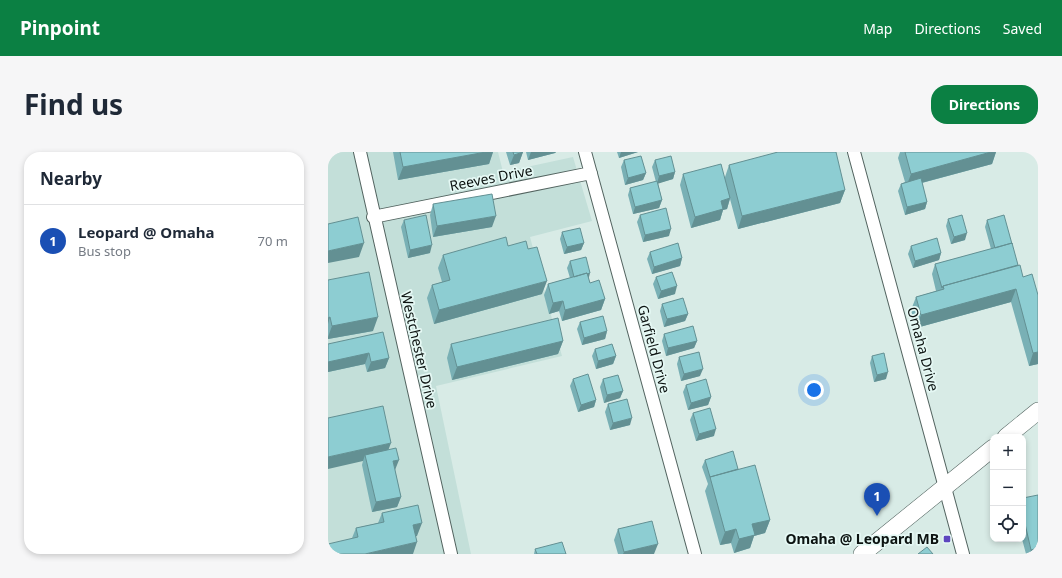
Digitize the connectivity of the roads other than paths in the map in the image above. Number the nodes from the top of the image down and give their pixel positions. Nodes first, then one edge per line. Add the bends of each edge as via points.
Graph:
1 (360, 152) edge
2 (585, 152) edge
3 (854, 152) edge
4 (591, 173) junction
5 (373, 217) junction
6 (1038, 411) edge
7 (1010, 434) edge
8 (990, 450) edge
9 (944, 487) junction
10 (451, 554) edge
11 (695, 554) edge
12 (862, 554) edge
13 (963, 554) edge

1 - 5 street, Westchester Drive
2 - 4 street, Garfield Drive
3 - 9 street, Omaha Drive
4 - 5 street, Reeves Drive
4 - 11 street, Garfield Drive
5 - 10 street, Westchester Drive
6 - 7 main road
8 - 9 main road
9 - 12 main road
9 - 13 street, Omaha Drive

